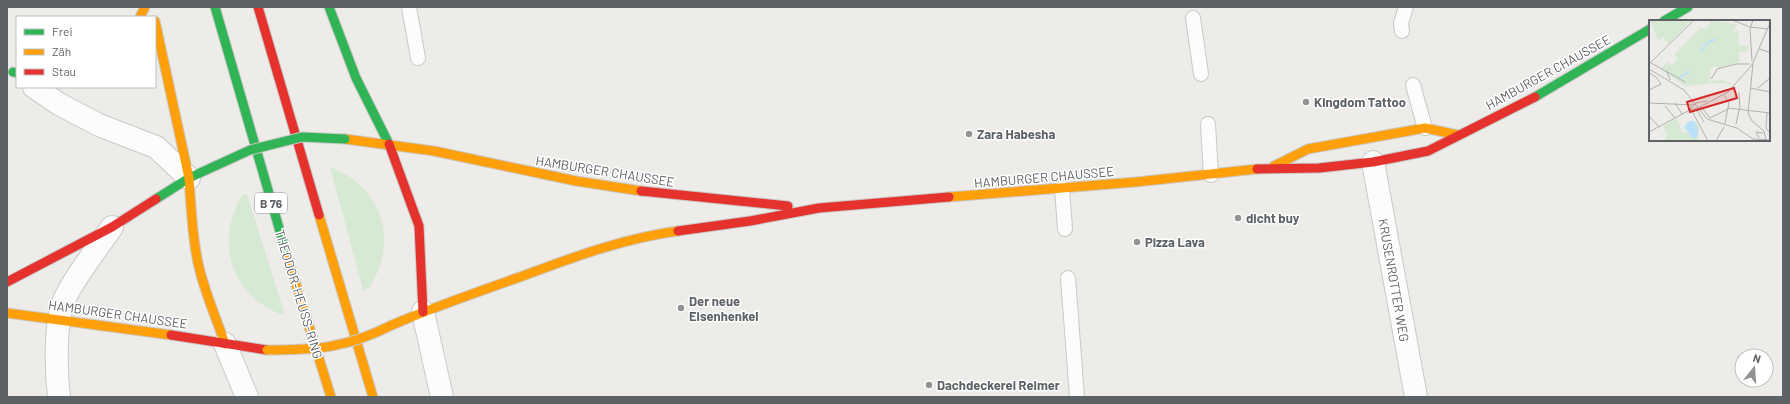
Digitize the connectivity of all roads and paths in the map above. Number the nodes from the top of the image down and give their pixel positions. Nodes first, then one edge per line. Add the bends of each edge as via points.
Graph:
1 (145, 7) edge
2 (215, 7) edge
3 (258, 7) edge
4 (329, 7) edge
5 (409, 7) edge
6 (1406, 7) edge
7 (1688, 7) edge
8 (140, 16) edge
9 (1194, 18) dead end
10 (1666, 20) edge
11 (156, 26) edge
12 (1649, 30) edge
13 (1402, 31) dead end
14 (418, 58) dead end
15 (1201, 74) dead end
16 (1413, 85) dead end
17 (35, 88) edge
18 (1208, 124) dead end
19 (1425, 128) junction
20 (1458, 135) junction
21 (389, 144) junction
22 (1373, 162) junction
23 (1272, 168) junction
24 (1211, 175) junction
25 (189, 178) junction
26 (1062, 188) junction
27 (819, 208) junction
28 (112, 227) junction
29 (1065, 229) dead end
30 (1068, 278) dead end
31 (7, 282) edge
32 (423, 312) junction
33 (7, 313) edge
34 (60, 320) junction
35 (225, 344) junction
36 (59, 397) edge
37 (247, 397) edge
38 (331, 397) edge
39 (373, 397) edge
40 (442, 397) edge
41 (1077, 397) edge
42 (1416, 397) edge

1 - 8 main road
2 - 38 main road, THEODOR-HEUSS-RING / B 76 via 283,243
3 - 39 main road
4 - 21 main road via 356,78
5 - 14 lane
6 - 13 lane via 1401,23
7 - 10 main road
9 - 15 lane
11 - 25 main road
12 - 20 main road, HAMBURGER CHAUSSEE via 1538,95
16 - 19 lane
17 - 25 street via 99,125 156,147
18 - 24 lane
19 - 20 main road, HAMBURGER CHAUSSEE
19 - 23 main road, HAMBURGER CHAUSSEE via 1308,149
20 - 22 main road, HAMBURGER CHAUSSEE via 1428,151
21 - 25 main road, HAMBURGER CHAUSSEE, bridge via 302,137 250,150
21 - 27 main road, HAMBURGER CHAUSSEE via 576,181 652,193
21 - 32 main road via 419,226
22 - 23 main road, HAMBURGER CHAUSSEE via 1319,168
22 - 42 street, KRUSENROTTER WEG
23 - 24 main road, HAMBURGER CHAUSSEE
24 - 26 main road, HAMBURGER CHAUSSEE
25 - 28 main road, HAMBURGER CHAUSSEE
25 - 35 main road via 198,262
26 - 27 main road, HAMBURGER CHAUSSEE
26 - 29 lane
27 - 32 main road, HAMBURGER CHAUSSEE via 750,221 660,233 574,256
28 - 31 main road, HAMBURGER CHAUSSEE
28 - 34 street via 65,297
30 - 41 lane
32 - 35 main road, HAMBURGER CHAUSSEE, bridge via 361,341 342,346 317,350 267,350
32 - 40 street
33 - 34 main road, HAMBURGER CHAUSSEE
34 - 35 main road, HAMBURGER CHAUSSEE
34 - 36 street via 57,359
35 - 37 street

